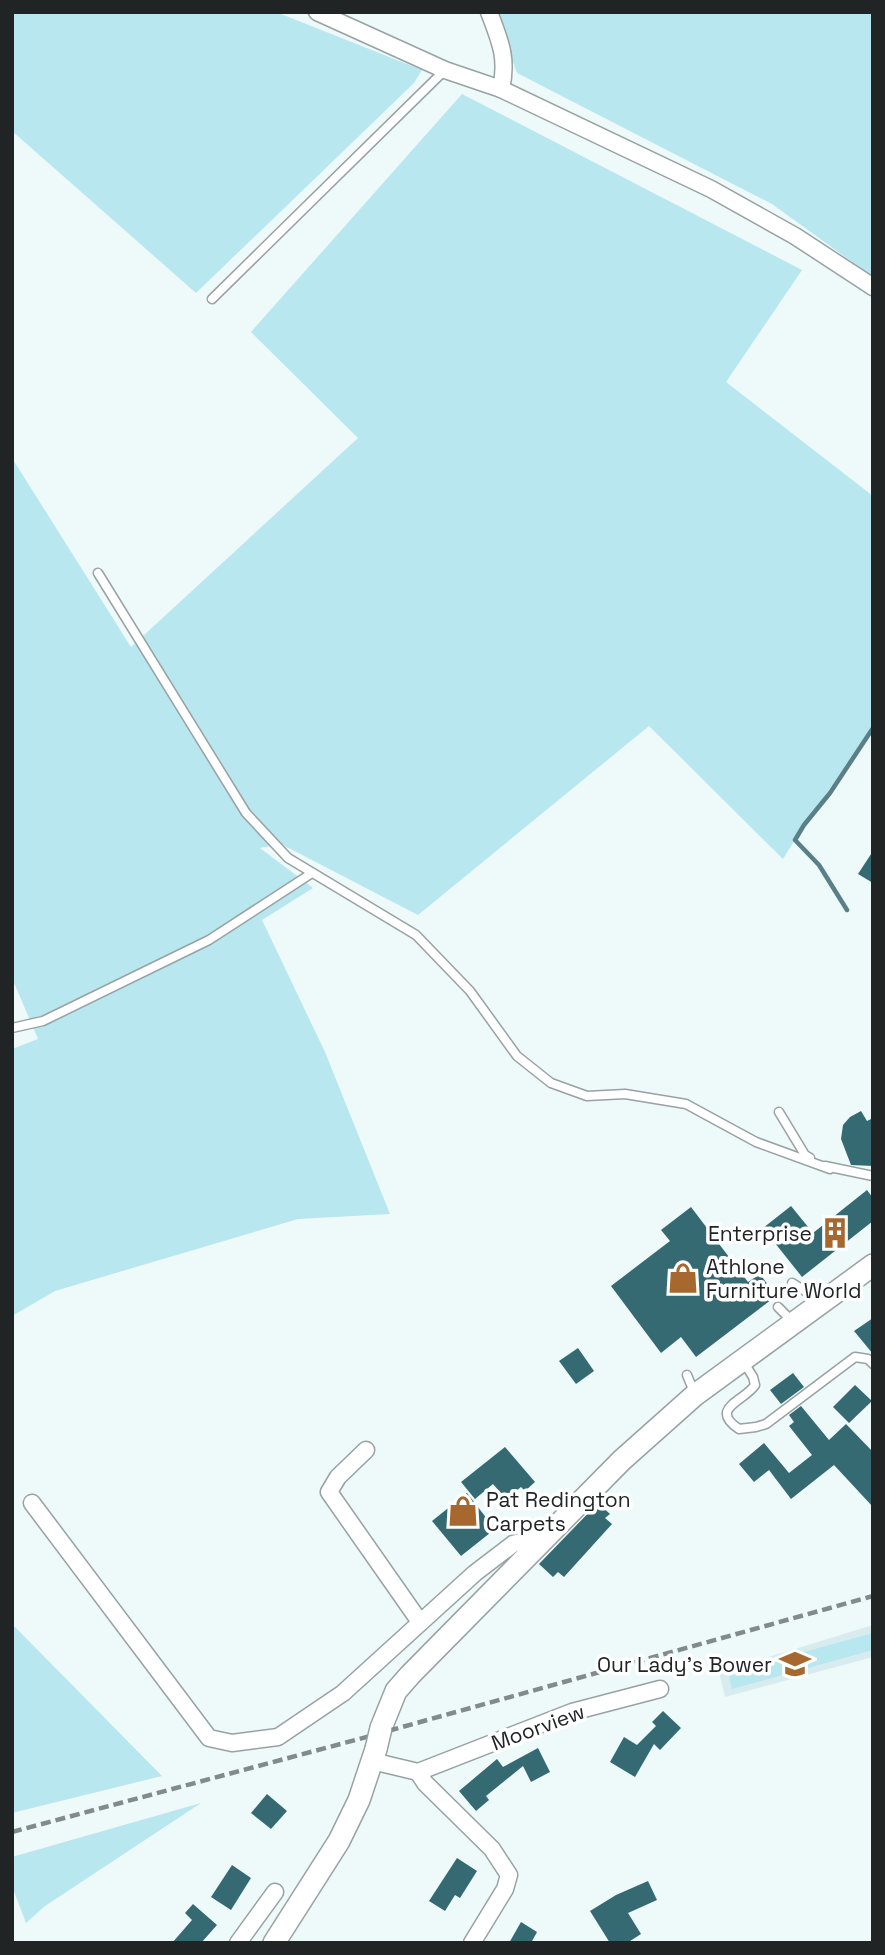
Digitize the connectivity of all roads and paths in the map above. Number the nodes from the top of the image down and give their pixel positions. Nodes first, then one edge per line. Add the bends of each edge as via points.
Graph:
1 (317, 12) edge
2 (489, 12) edge
3 (444, 70) junction
4 (501, 89) junction
5 (873, 287) edge
6 (212, 299) dead end
7 (98, 573) dead end
8 (312, 873) junction
9 (12, 1028) edge
10 (779, 1112) dead end
11 (830, 1169) junction
12 (873, 1175) edge
13 (873, 1265) edge
14 (792, 1283) dead end
15 (823, 1302) junction
16 (743, 1361) junction
17 (873, 1364) edge
18 (687, 1375) dead end
19 (695, 1395) junction
20 (366, 1450) dead end
21 (32, 1503) dead end
22 (547, 1535) junction
23 (420, 1622) junction
24 (660, 1689) dead end
25 (374, 1755) junction
26 (418, 1772) junction
27 (275, 1892) dead end
28 (238, 1943) edge
29 (274, 1943) edge
30 (472, 1943) edge

1 - 3 street
2 - 4 street via 502,46 505,69
3 - 4 street
3 - 6 lane
4 - 5 street via 711,189
7 - 8 lane via 246,813 288,858
8 - 9 lane via 209,940 43,1021
8 - 11 lane via 416,935 470,991 517,1056 551,1083 587,1096 625,1094 686,1104 756,1142
10 - 11 lane via 805,1155
11 - 12 lane
13 - 15 main road
14 - 15 lane
15 - 16 main road via 786,1315
16 - 17 lane via 755,1385 730,1404 727,1412 739,1429 766,1424 855,1357
16 - 19 main road
18 - 19 lane
19 - 22 main road
20 - 23 street via 329,1492
21 - 23 street via 209,1738 232,1743 278,1737 343,1693
22 - 23 street via 513,1544
22 - 25 main road, bridge via 396,1691
24 - 26 street, Moorview via 572,1712
25 - 26 street
25 - 29 main road via 339,1841
26 - 30 street via 492,1849 509,1875
27 - 28 street

